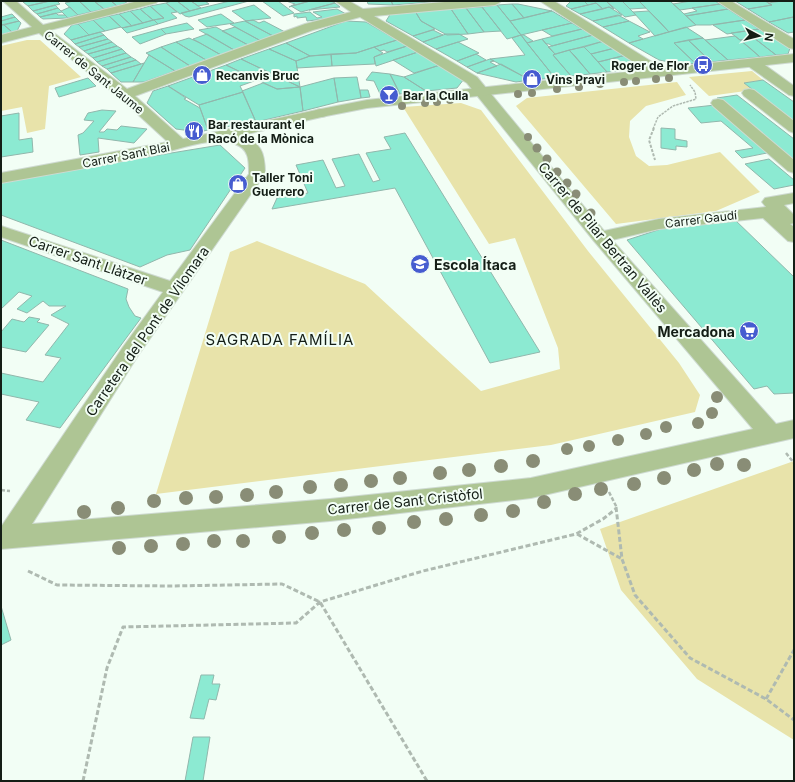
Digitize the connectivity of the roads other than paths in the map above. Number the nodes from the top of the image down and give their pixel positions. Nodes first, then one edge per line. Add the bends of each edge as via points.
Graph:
1 (9, 1) edge
2 (151, 1) edge
3 (341, 1) edge
4 (495, 1) edge
5 (546, 1) edge
6 (723, 1) edge
7 (362, 13) junction
8 (41, 29) junction
9 (1, 39) edge
10 (794, 45) edge
11 (794, 58) edge
12 (753, 63) junction
13 (660, 73) junction
14 (483, 92) junction
15 (794, 92) edge
16 (749, 93) dead end
17 (125, 95) junction
18 (718, 102) dead end
19 (794, 128) edge
20 (216, 137) junction
21 (179, 144) junction
22 (794, 168) edge
23 (1, 178) edge
24 (787, 199) edge
25 (794, 224) edge
26 (1, 231) edge
27 (600, 237) junction
28 (794, 237) edge
29 (174, 289) junction
30 (794, 429) edge
31 (772, 435) junction
32 (6, 538) edge

1 - 8 street, Carrer de Sant Jaume
2 - 8 street
3 - 7 street, Carrer de Pilar Bertran Vallès
4 - 7 street
5 - 13 street
6 - 10 street
7 - 14 street, Carrer de Pilar Bertran Vallès via 472,80
7 - 17 street via 309,27
8 - 9 street
8 - 17 street, Carrer de Sant Jaume
11 - 12 street
12 - 13 street
12 - 15 street
13 - 14 street
14 - 20 street, Carrer Sant Blai via 360,105
14 - 27 street, Carrer de Pilar Bertran Vallès
16 - 19 street
17 - 21 street, Carrer de Sant Jaume
18 - 22 street
20 - 21 street, Carrer Sant Blai
20 - 29 street, Carretera del Pont de Vilomara via 248,144 256,155 257,174
21 - 23 street, Carrer Sant Blai
24 - 25 street via 771,202
26 - 29 street, Carrer Sant Llàtzer
27 - 28 street, Carrer Gaudí via 659,224 767,212
27 - 31 street, Carrer de Pilar Bertran Vallès
29 - 32 street, Carretera del Pont de Vilomara
30 - 31 street, Carrer de Sant Cristòfol
31 - 32 street, Carrer de Sant Cristòfol via 531,488 330,510

